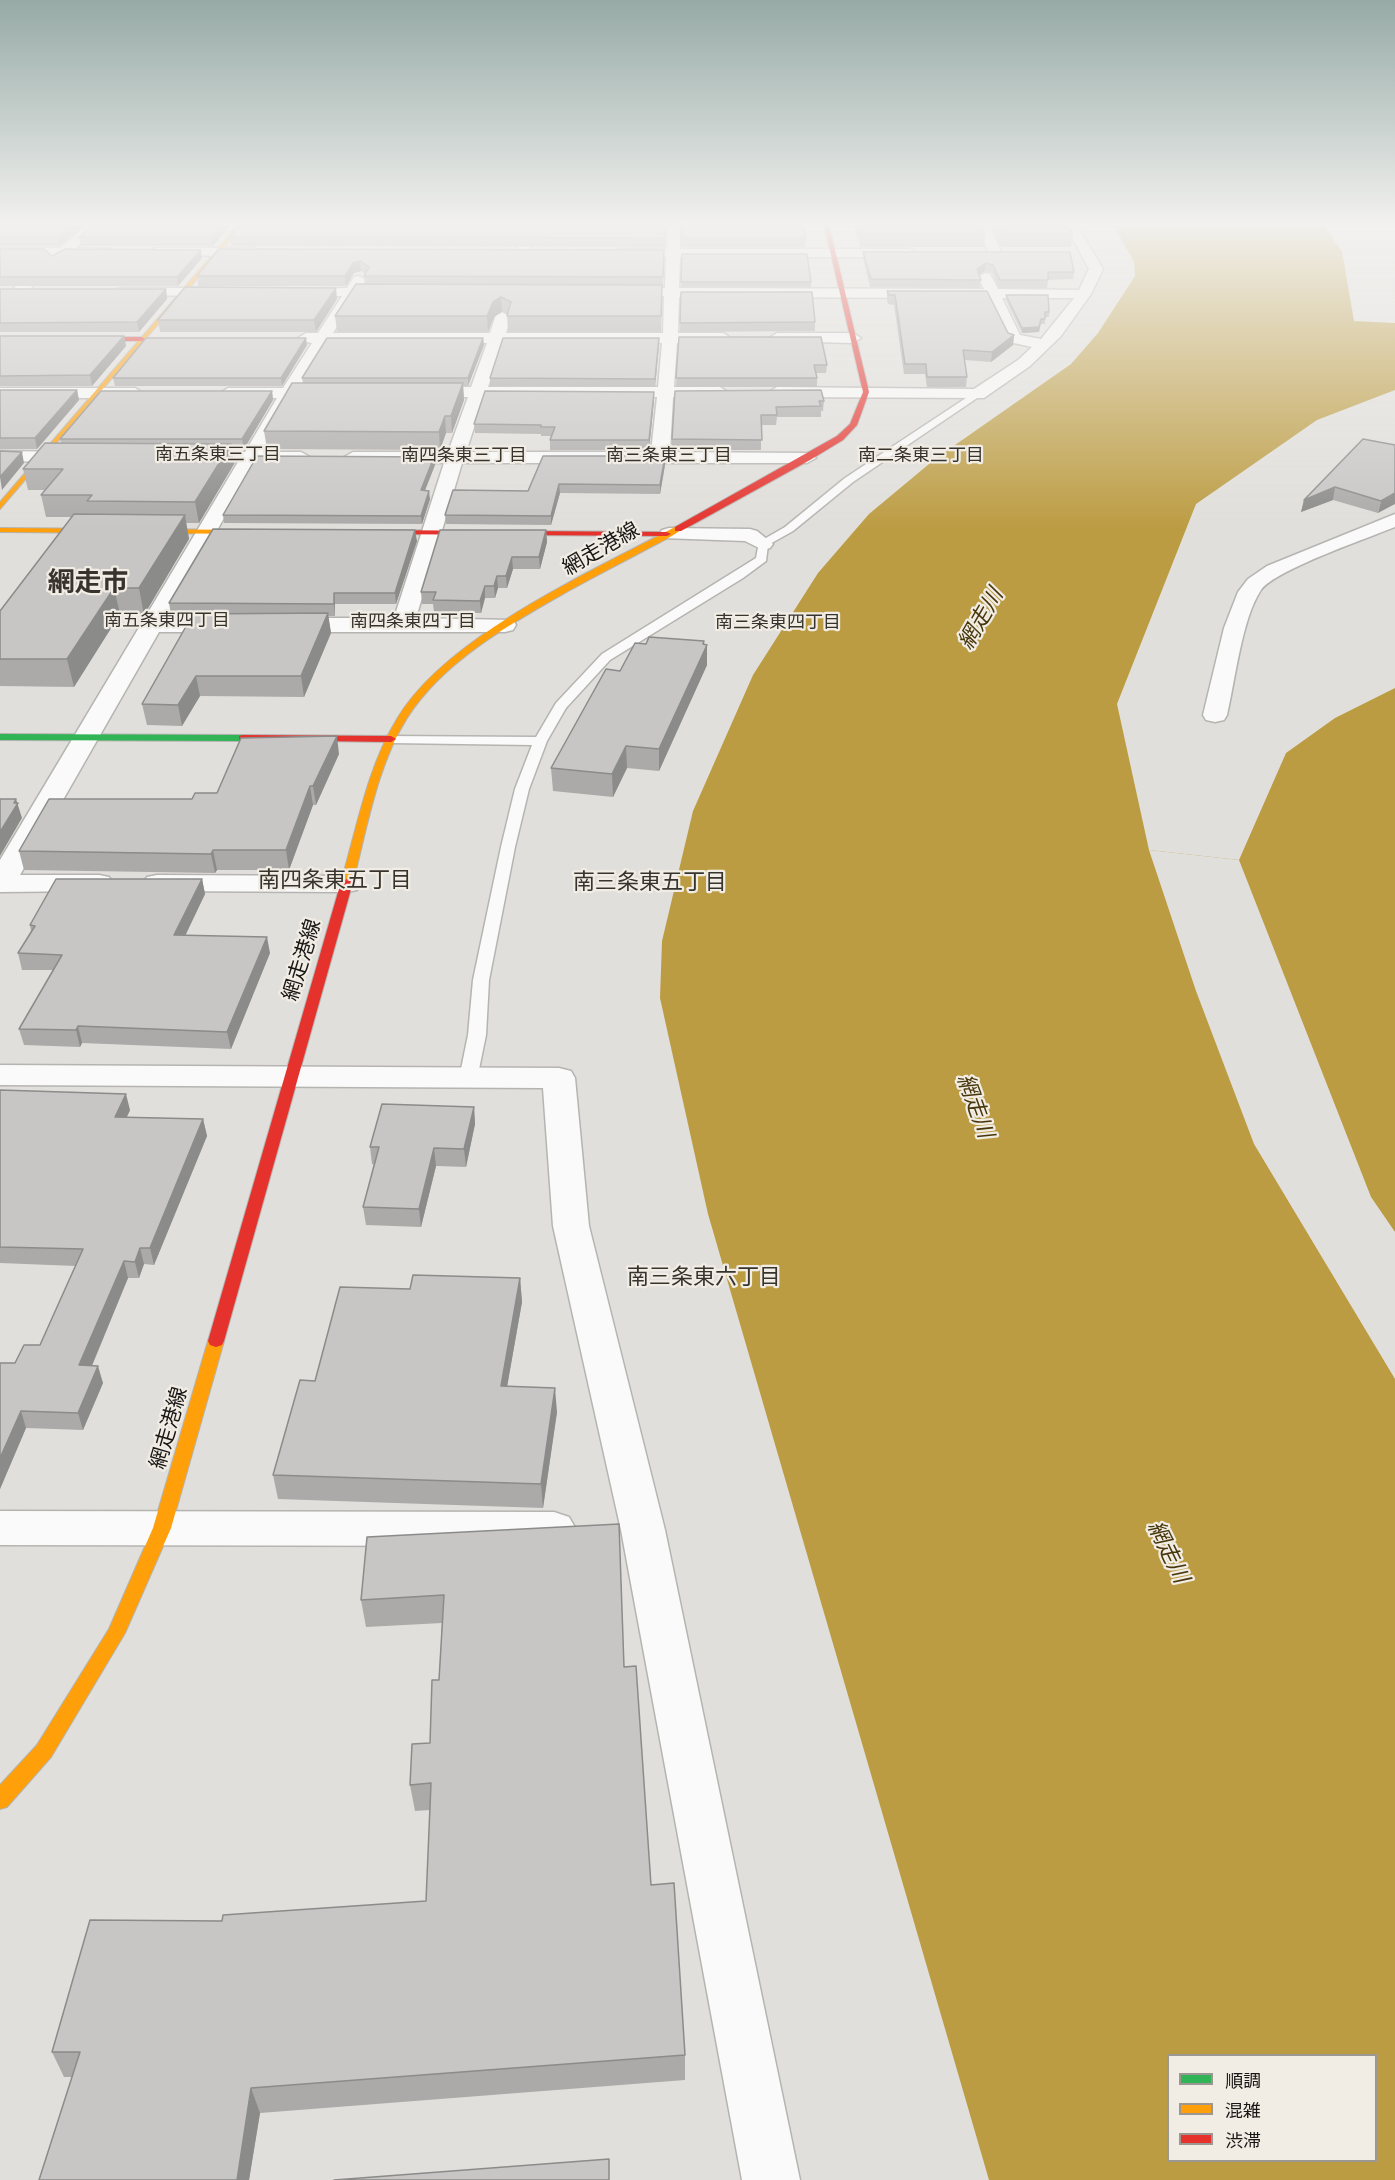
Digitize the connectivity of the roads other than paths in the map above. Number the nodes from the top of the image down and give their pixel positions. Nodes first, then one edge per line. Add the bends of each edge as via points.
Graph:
1 (152, 327) edge
2 (330, 327) edge
3 (501, 327) edge
4 (670, 327) edge
5 (851, 327) edge
6 (1008, 327) edge
7 (1060, 327) edge
8 (289, 338) edge
9 (323, 338) junction
10 (497, 338) junction
11 (670, 338) junction
12 (738, 338) edge
13 (761, 338) edge
14 (854, 338) junction
15 (0, 339) edge
16 (142, 339) junction
17 (165, 339) edge
18 (1043, 344) junction
19 (395, 392) edge
20 (478, 392) junction
21 (666, 392) junction
22 (735, 392) edge
23 (757, 392) edge
24 (866, 392) junction
25 (0, 393) edge
26 (98, 393) junction
27 (158, 393) edge
28 (217, 393) edge
29 (288, 393) junction
30 (348, 393) edge
31 (978, 394) junction
32 (0, 456) edge
33 (41, 456) junction
34 (100, 457) edge
35 (169, 457) edge
36 (251, 457) junction
37 (455, 457) junction
38 (660, 458) junction
39 (807, 458) junction
40 (0, 507) edge
41 (1395, 520) edge
42 (0, 530) edge
43 (208, 531) junction
44 (268, 532) edge
45 (352, 532) edge
46 (432, 533) junction
47 (669, 534) junction
48 (763, 544) junction
49 (153, 625) junction
50 (402, 625) junction
51 (505, 625) junction
52 (1215, 716) dead end
53 (0, 737) edge
54 (87, 737) junction
55 (391, 739) junction
56 (540, 741) junction
57 (0, 883) edge
58 (347, 884) junction
59 (0, 1075) edge
60 (289, 1076) junction
61 (468, 1079) junction
62 (0, 1528) edge
63 (162, 1528) junction
64 (615, 1530) junction
65 (0, 1800) edge
66 (771, 2180) edge

1 - 16 main road
2 - 9 street
3 - 10 street
4 - 11 street
5 - 14 main road
6 - 18 street via 1014,339
7 - 18 street
8 - 9 street
9 - 10 street
9 - 29 street
10 - 11 street
10 - 20 street
11 - 12 street
11 - 21 street
13 - 14 street
14 - 24 main road
15 - 16 main road
16 - 17 street
16 - 26 main road
18 - 31 street via 1024,363
19 - 20 street
20 - 21 street
20 - 37 street
21 - 22 street
21 - 38 street
23 - 24 street
24 - 31 street
24 - 39 main road, 網走港線 via 853,425
25 - 26 street
26 - 27 street
26 - 33 main road
28 - 29 street
29 - 30 street
29 - 36 street
31 - 48 lane via 849,480 789,529
32 - 33 street
33 - 34 street
33 - 40 main road
35 - 36 street
36 - 37 street
36 - 43 street
37 - 38 street
37 - 46 street
38 - 39 street
39 - 47 main road, 網走港線
41 - 52 street via 1274,570 1255,584 1235,628
42 - 43 main road
43 - 44 main road
43 - 49 street
45 - 46 main road
46 - 47 main road
46 - 50 street
47 - 48 street via 750,535
47 - 51 main road, 網走港線
48 - 56 lane via 762,559 747,570 606,657 561,705
49 - 50 street
49 - 54 street
50 - 51 street
51 - 55 main road, 網走港線 via 438,676 404,715
53 - 54 main road
54 - 55 main road
54 - 57 street
55 - 56 lane
55 - 58 main road, 網走港線
56 - 61 lane via 522,789 508,847 482,980
57 - 58 street
58 - 60 main road, 網走港線
59 - 60 street
60 - 61 street
60 - 63 main road, 網走港線
61 - 64 street via 560,1078 571,1226
62 - 63 street
63 - 64 street
63 - 65 main road, 網走港線 via 116,1633 44,1751
64 - 66 street

